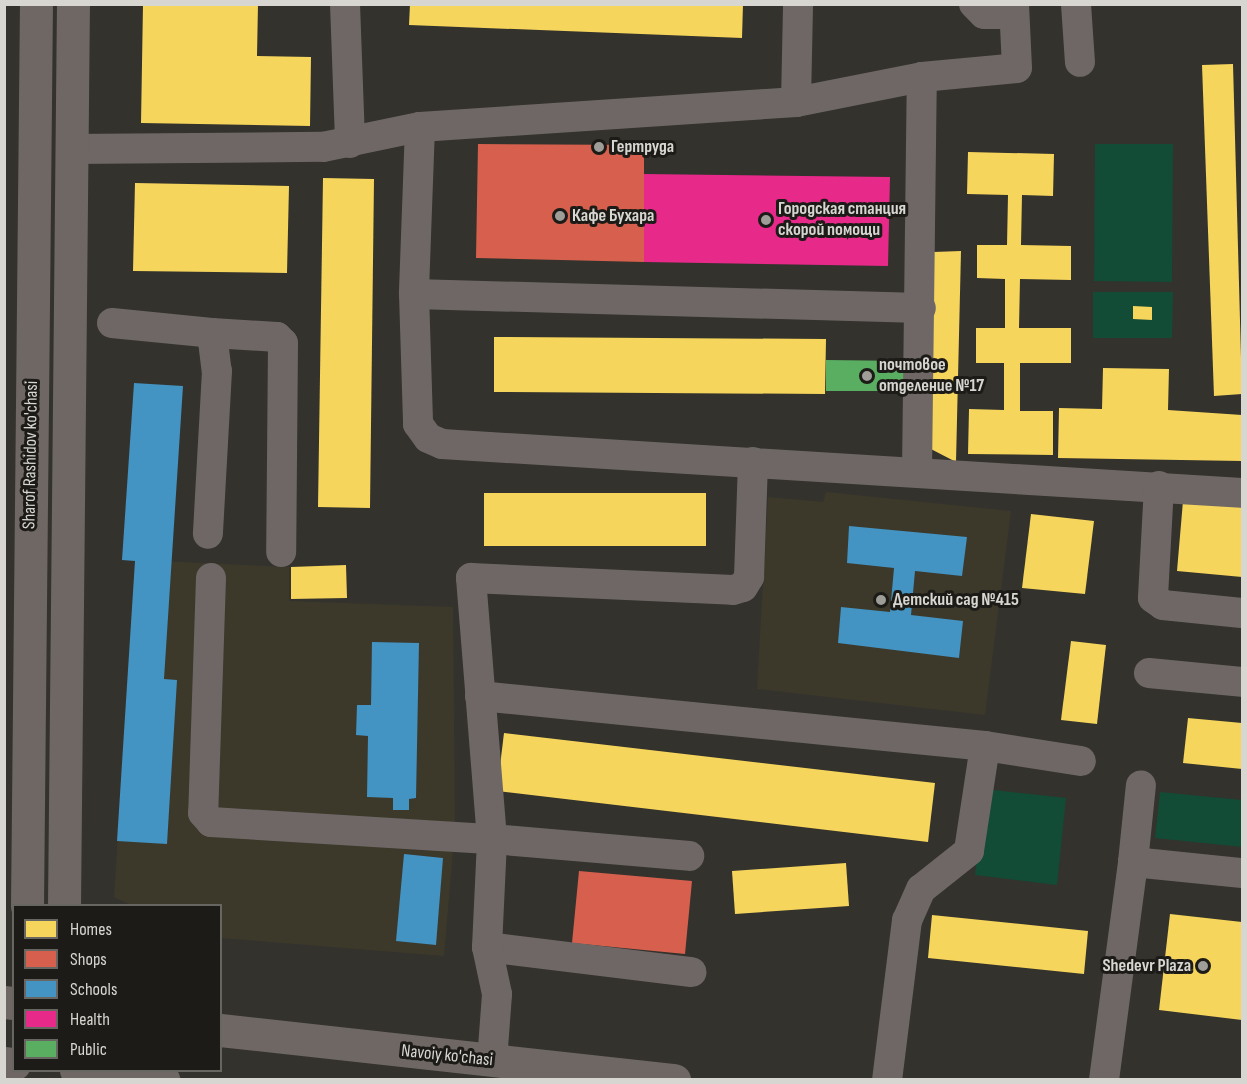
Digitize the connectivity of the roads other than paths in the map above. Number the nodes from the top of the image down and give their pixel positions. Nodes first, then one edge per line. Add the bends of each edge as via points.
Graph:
1 (36, 4) edge
2 (73, 4) edge
3 (345, 4) edge
4 (798, 4) edge
5 (974, 4) edge
6 (1076, 4) edge
7 (1014, 9) edge
8 (1080, 62) dead end
9 (922, 77) junction
10 (796, 102) junction
11 (420, 128) junction
12 (350, 143) junction
13 (71, 149) junction
14 (414, 294) junction
15 (921, 308) junction
16 (112, 323) dead end
17 (212, 333) junction
18 (753, 462) junction
19 (917, 472) junction
20 (1159, 486) junction
21 (1242, 493) edge
22 (208, 534) dead end
23 (281, 552) dead end
24 (211, 578) dead end
25 (1242, 613) edge
26 (1149, 673) dead end
27 (1242, 682) edge
28 (480, 696) junction
29 (985, 746) junction
30 (1082, 761) dead end
31 (1142, 785) dead end
32 (492, 839) junction
33 (689, 856) dead end
34 (1133, 862) junction
35 (1242, 873) edge
36 (27, 904) edge
37 (64, 904) edge
38 (487, 948) junction
39 (691, 972) dead end
40 (222, 1030) edge
41 (492, 1062) junction
42 (82, 1073) edge
43 (163, 1080) edge
44 (674, 1080) edge
45 (887, 1080) edge
46 (1104, 1080) edge

1 - 36 main road, Sharof Rashidov ko'chasi
2 - 13 main road, Sharof Rashidov ko'chasi
3 - 12 street
4 - 10 street
5 - 7 street via 984,14
6 - 8 street
7 - 9 street via 1017,68
9 - 10 street
9 - 15 street
10 - 11 street
11 - 12 street
11 - 14 street
12 - 13 street via 312,147
13 - 37 main road, Sharof Rashidov ko'chasi
14 - 15 street
14 - 18 street via 418,424 428,438 442,444
15 - 19 street
16 - 17 street
17 - 22 street via 217,371
17 - 23 street via 277,337 283,343
18 - 19 street
18 - 28 street via 749,577 742,587 733,590 471,578
19 - 20 street
20 - 21 street
20 - 25 street via 1153,598 1163,605
24 - 32 street via 202,813 212,822
26 - 27 street
28 - 29 street
28 - 32 street
29 - 30 street
29 - 45 street via 969,851 921,889 908,920
31 - 34 street
32 - 33 street
32 - 38 street
34 - 35 street
34 - 46 street
38 - 39 street
38 - 41 street via 497,994
40 - 41 main road, Navoiy ko'chasi
41 - 44 main road, Navoiy ko'chasi
42 - 43 main road

